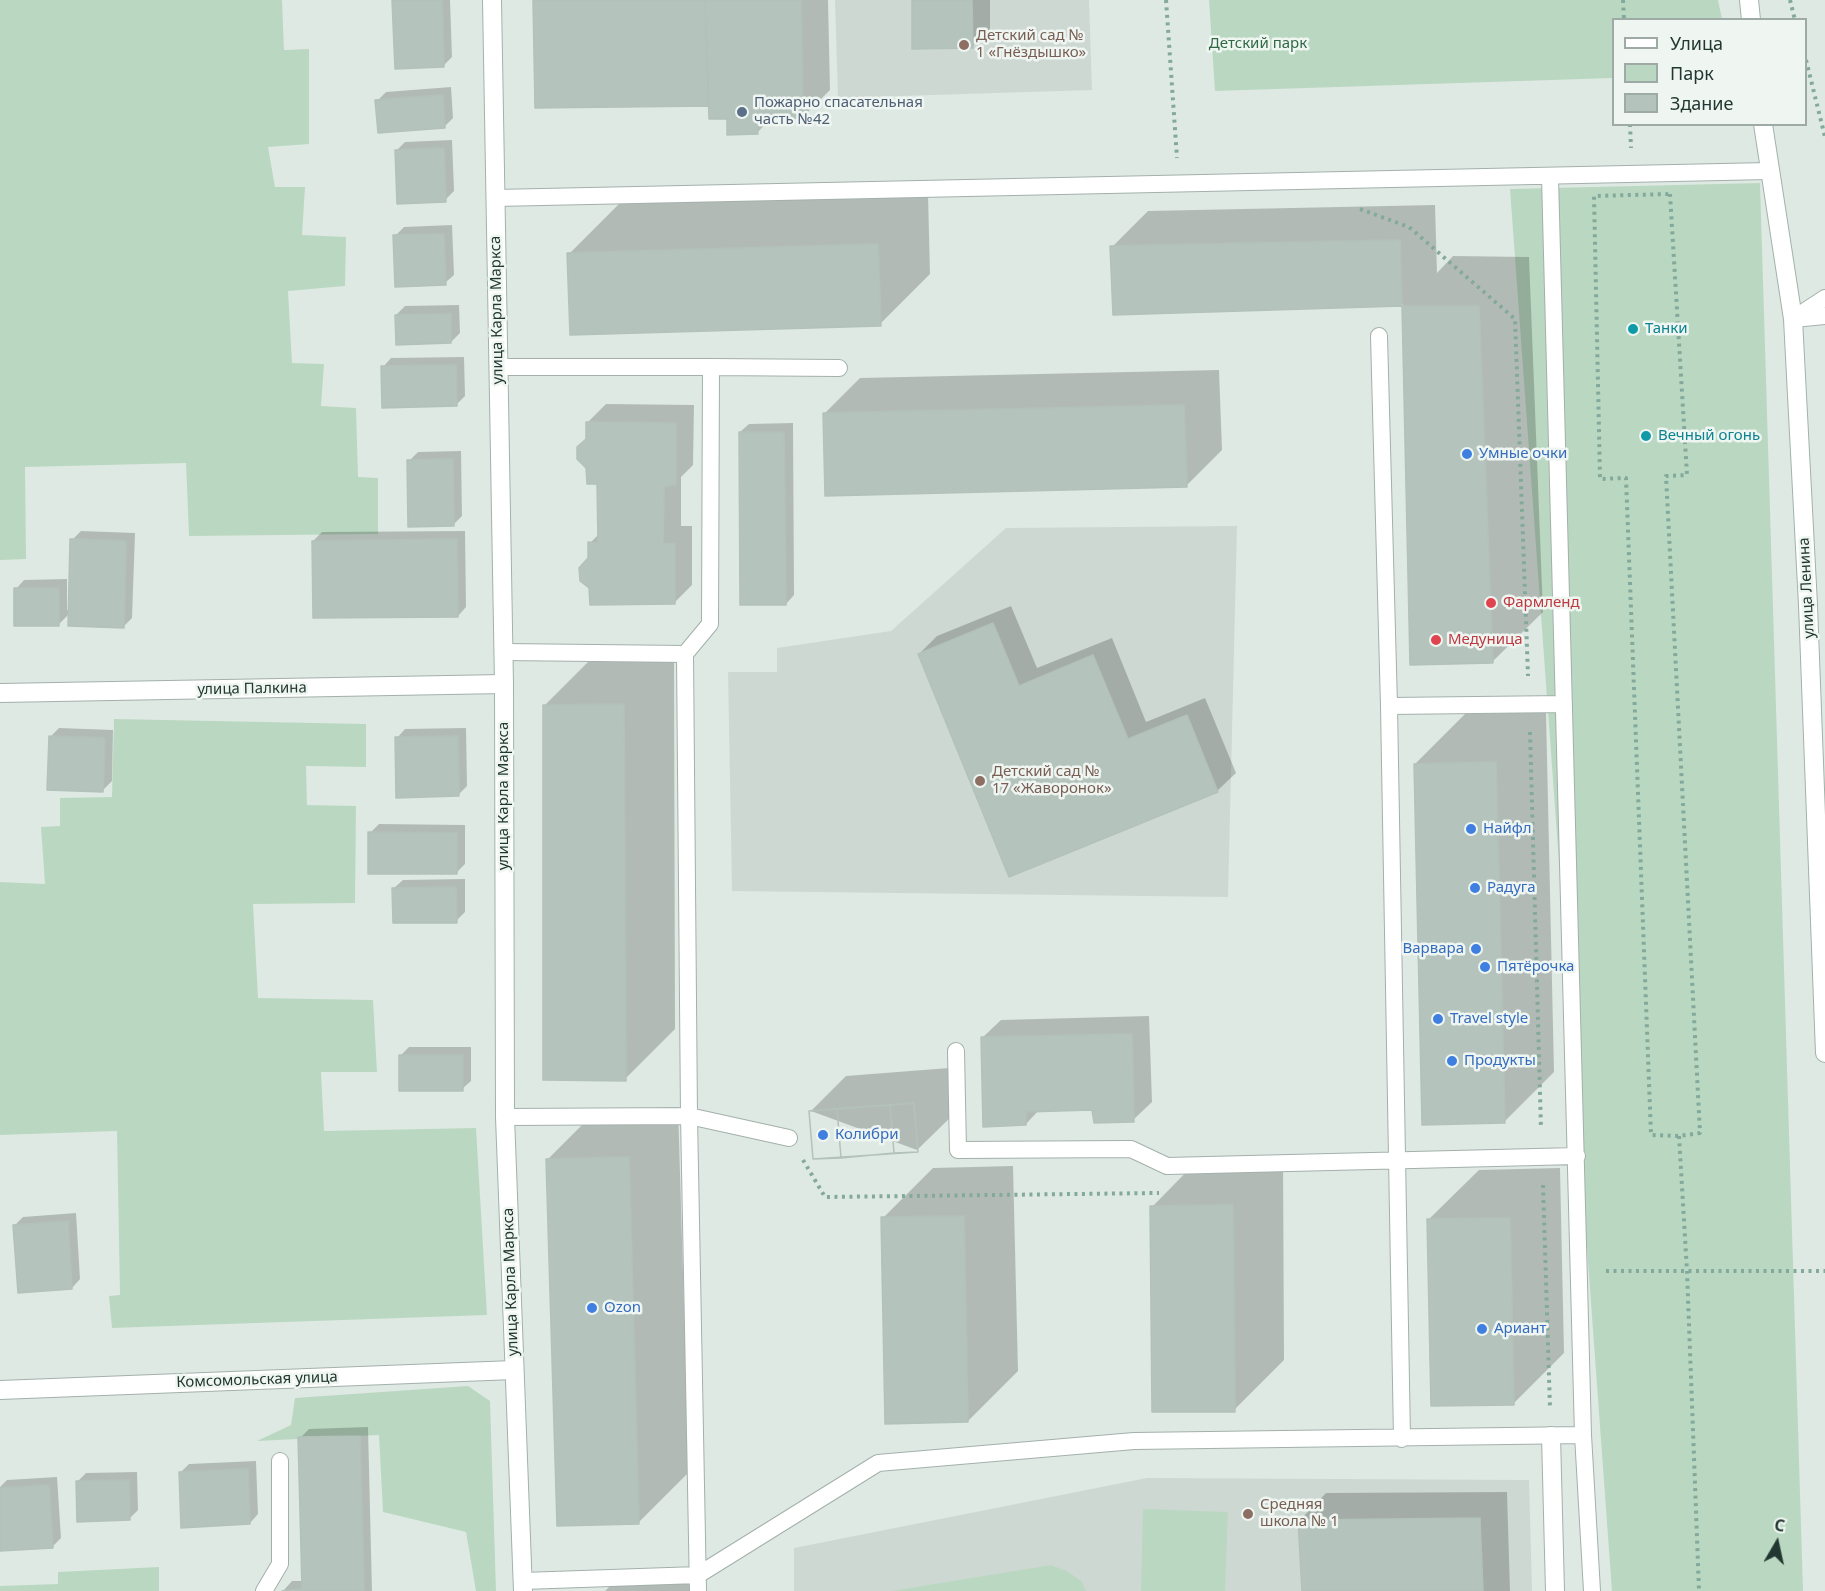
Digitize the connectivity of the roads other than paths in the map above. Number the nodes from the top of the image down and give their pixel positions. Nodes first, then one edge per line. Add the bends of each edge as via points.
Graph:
1 (492, 0) edge
2 (1749, 0) edge
3 (1751, 18) edge
4 (1763, 126) edge
5 (1769, 171) junction
6 (1550, 177) junction
7 (495, 198) junction
8 (1825, 298) edge
9 (1825, 316) edge
10 (1793, 319) junction
11 (1379, 336) dead end
12 (498, 367) junction
13 (711, 367) junction
14 (839, 368) dead end
15 (503, 652) junction
16 (685, 654) junction
17 (504, 684) junction
18 (0, 693) edge
19 (1564, 704) junction
20 (1389, 706) junction
21 (1821, 841) edge
22 (956, 1051) dead end
23 (1825, 1053) edge
24 (689, 1116) junction
25 (505, 1117) junction
26 (789, 1138) road end
27 (1577, 1156) junction
28 (1398, 1160) junction
29 (514, 1370) junction
30 (0, 1390) edge
31 (1582, 1435) junction
32 (1551, 1436) junction
33 (1402, 1439) junction
34 (280, 1461) dead end
35 (698, 1583) edge
36 (523, 1586) edge
37 (264, 1591) edge
38 (1555, 1591) edge
39 (1592, 1591) edge

1 - 7 street, улица Карла Маркса
2 - 3 street
4 - 5 street, улица Ленина
5 - 6 lane
5 - 10 street, улица Ленина
6 - 7 lane
6 - 19 lane
7 - 12 street, улица Карла Маркса
8 - 10 lane
9 - 10 lane
10 - 21 street, улица Ленина
11 - 20 lane
12 - 13 lane
12 - 15 street, улица Карла Маркса
13 - 14 lane
13 - 16 lane via 710,624
15 - 16 lane
15 - 17 street, улица Карла Маркса
16 - 24 lane
17 - 18 street, улица Палкина
17 - 25 street, улица Карла Маркса
19 - 20 lane
19 - 27 lane
20 - 28 lane
21 - 23 street, улица Ленина
22 - 28 lane via 957,1150 1131,1149 1167,1166
24 - 25 lane
24 - 26 lane
24 - 35 lane
25 - 29 street, улица Карла Маркса
27 - 28 lane
27 - 31 lane
28 - 33 lane
29 - 30 street, Комсомольская улица
29 - 36 street, улица Карла Маркса
31 - 32 lane
31 - 39 lane
32 - 33 lane
32 - 38 street
33 - 35 lane via 1134,1441 878,1463
34 - 37 lane via 280,1564
35 - 36 lane

